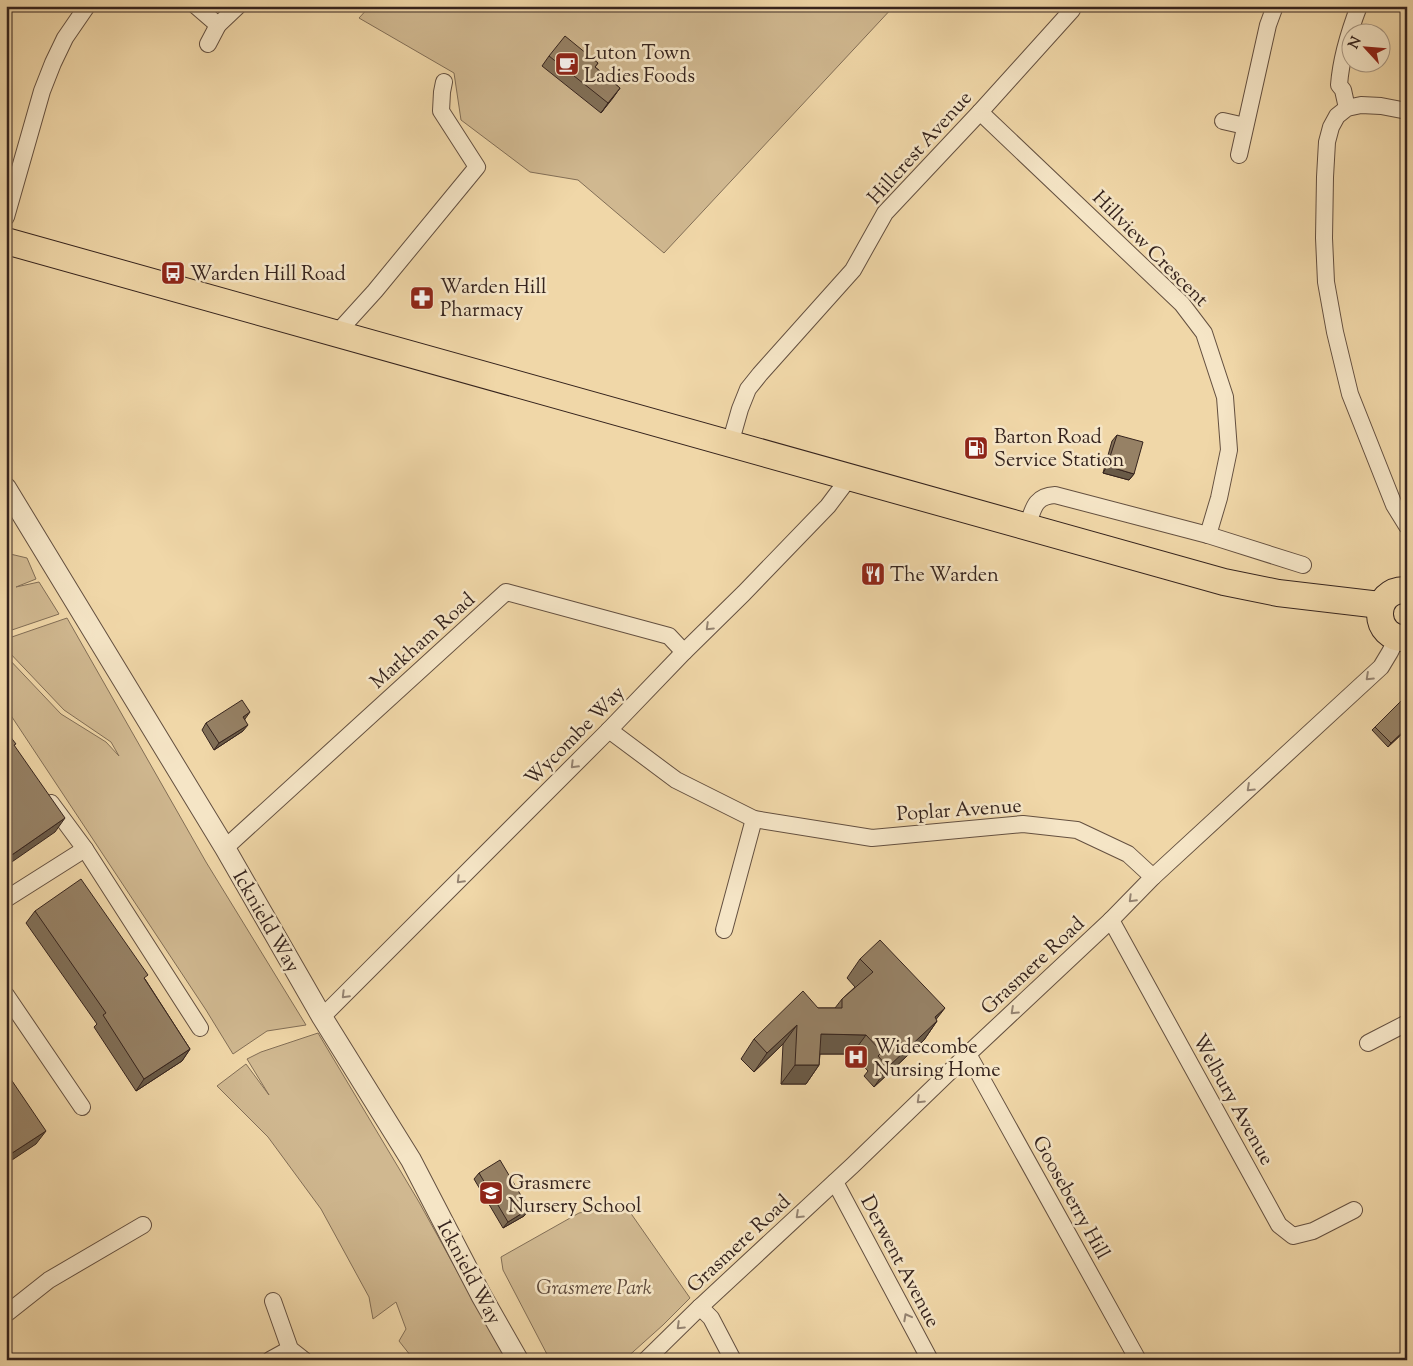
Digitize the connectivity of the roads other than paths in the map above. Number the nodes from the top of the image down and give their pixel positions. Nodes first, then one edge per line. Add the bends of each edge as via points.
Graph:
1 (87, 6) edge
2 (196, 6) edge
3 (238, 6) edge
4 (1275, 6) edge
5 (1359, 6) edge
6 (1072, 10) dead end
7 (218, 25) junction
8 (208, 44) dead end
9 (444, 82) dead end
10 (1347, 108) junction
11 (980, 112) junction
12 (1407, 112) edge
13 (1223, 121) dead end
14 (1245, 126) junction
15 (1239, 155) dead end
16 (6, 217) edge
17 (6, 241) edge
18 (336, 334) junction
19 (730, 444) junction
20 (849, 478) junction
21 (6, 488) edge
22 (1407, 526) edge
23 (1027, 527) junction
24 (1208, 535) junction
25 (1303, 565) dead end
26 (1407, 590) edge
27 (1380, 605) junction
28 (1402, 638) edge
29 (684, 652) junction
30 (609, 730) junction
31 (40, 787) edge
32 (754, 819) junction
33 (225, 848) junction
34 (84, 849) junction
35 (1153, 878) junction
36 (6, 899) edge
37 (1111, 920) junction
38 (724, 930) dead end
39 (6, 995) edge
40 (322, 1017) junction
41 (1407, 1023) edge
42 (200, 1028) dead end
43 (1368, 1043) dead end
44 (968, 1054) junction
45 (82, 1107) dead end
46 (835, 1182) junction
47 (1354, 1210) dead end
48 (143, 1225) dead end
49 (273, 1301) dead end
50 (700, 1307) junction
51 (6, 1314) edge
52 (290, 1348) junction
53 (270, 1360) edge
54 (304, 1360) edge
55 (518, 1360) edge
56 (646, 1360) edge
57 (733, 1360) edge
58 (930, 1360) edge
59 (1138, 1360) edge

1 - 16 street via 65,38 42,91
2 - 7 street
3 - 7 street
4 - 14 street
5 - 10 street via 1340,71 1339,85
6 - 11 street, Hillcrest Avenue
7 - 8 street
9 - 18 street via 441,111 477,167
10 - 12 street via 1381,106
10 - 22 street via 1337,116 1327,142 1324,177 1326,282 1350,394 1394,505
11 - 19 street, Hillcrest Avenue via 885,213 853,270 748,389
11 - 24 street, Hillview Crescent via 1182,304 1204,333 1225,397 1229,450
13 - 14 street
14 - 15 street
17 - 18 highway
18 - 19 highway
19 - 20 highway
20 - 23 highway
20 -> 29 street, Wycombe Way via 828,506
21 - 33 street, Icknield Way
23 - 24 street via 1039,500 1055,495
23 - 27 highway via 1224,582 1278,593
24 - 25 street
26 - 27 highway via 1394,592
27 - 28 highway via 1379,616 1385,630
28 -> 35 street, Grasmere Road via 1381,667
29 - 30 street, Wycombe Way
29 - 33 street, Markham Road via 669,636 506,592
30 - 32 street, Poplar Avenue via 676,780
30 -> 40 street, Wycombe Way
31 - 34 street
32 - 35 street, Poplar Avenue via 872,838 1023,824 1077,830 1128,854
32 - 38 street
33 - 40 street, Icknield Way
34 - 36 street
34 - 42 street
35 -> 37 street, Grasmere Road
37 -> 44 street, Grasmere Road
37 - 47 street, Welbury Avenue via 1279,1225 1293,1236 1313,1231
39 - 45 street
40 - 55 street, Icknield Way via 411,1160
41 - 43 street
44 -> 46 street, Grasmere Road
44 - 59 street, Gooseberry Hill
46 -> 50 street, Grasmere Road
58 -> 46 street, Derwent Avenue
48 - 51 street via 49,1280
49 - 52 street
50 -> 56 street, Grasmere Road
50 - 57 street via 711,1318
52 - 53 street
52 - 54 street

